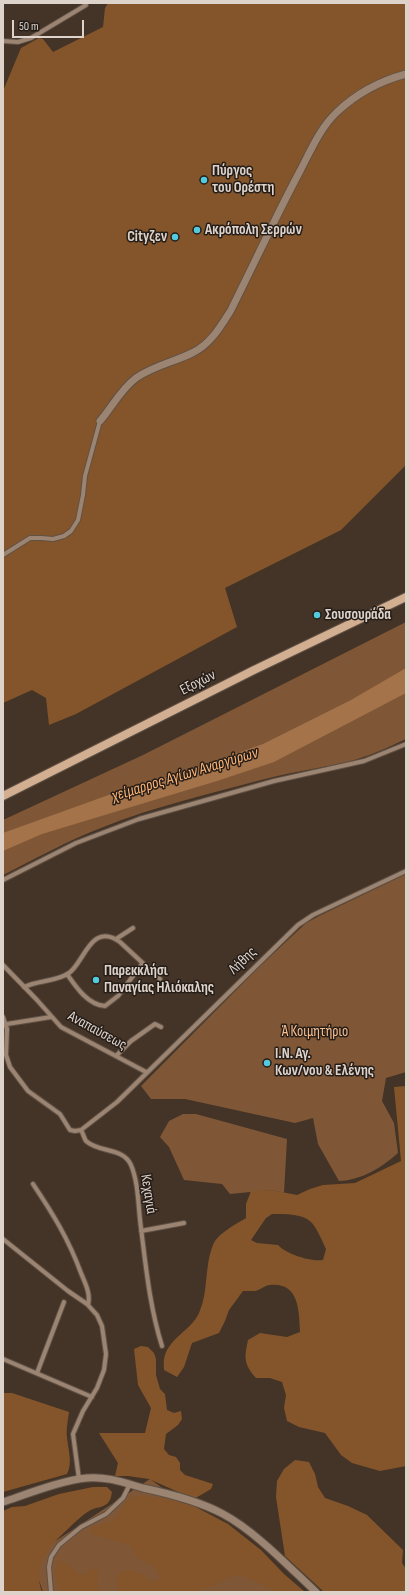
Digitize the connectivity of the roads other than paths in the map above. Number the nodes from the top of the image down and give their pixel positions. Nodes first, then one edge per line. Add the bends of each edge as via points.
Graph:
1 (86, 5) dead end
2 (3, 41) edge
3 (406, 74) edge
4 (100, 421) joint
5 (3, 555) edge
6 (406, 597) edge
7 (406, 744) edge
8 (3, 796) edge
9 (406, 871) edge
10 (3, 880) edge
11 (133, 928) dead end
12 (116, 939) junction
13 (142, 964) junction
14 (3, 965) edge
15 (67, 974) junction
16 (160, 979) dead end
17 (24, 987) junction
18 (51, 1016) junction
19 (3, 1017) edge
20 (7, 1024) junction
21 (161, 1027) dead end
22 (116, 1056) junction
23 (5, 1061) edge
24 (146, 1072) junction
25 (81, 1130) junction
26 (33, 1184) dead end
27 (184, 1223) dead end
28 (141, 1231) junction
29 (3, 1239) edge
30 (64, 1302) dead end
31 (88, 1305) junction
32 (162, 1346) dead end
33 (3, 1360) edge
34 (37, 1373) junction
35 (92, 1398) junction
36 (79, 1479) junction
37 (130, 1484) junction
38 (3, 1502) edge
39 (51, 1592) edge
40 (316, 1592) edge

1 - 2 street via 31,38 18,42
3 - 4 street via 371,87 353,98 321,130 231,310 208,342 193,353 134,379
4 - 5 street via 85,476 78,520 71,531 53,539 30,538
6 - 8 main road, Εξοχών
7 - 10 street via 364,761 274,781 140,819 69,846
9 - 24 street, Λήθης via 301,922
11 - 12 street
12 - 13 street
12 - 15 street via 106,937 95,940 73,970
13 - 15 street via 118,996 105,1006 85,996
13 - 16 street
14 - 17 street, Αναπαύσεως
15 - 17 street
17 - 18 street, Αναπαύσεως
18 - 20 street
18 - 22 street, Αναπαύσεως via 65,1029
19 - 20 street
20 - 23 street, Κεχαγιά
21 - 22 street via 155,1024 131,1041
22 - 24 street, Αναπαύσεως
23 - 25 street, Κεχαγιά via 24,1087 60,1114 70,1130
24 - 25 street, Λήθης via 109,1109
25 - 28 street, Κεχαγιά via 84,1138 91,1144 117,1153 129,1161 136,1183
26 - 31 street via 70,1246 88,1292
27 - 28 street
28 - 32 street, Κεχαγιά via 148,1285
29 - 31 street
30 - 34 street
31 - 35 street via 101,1322 106,1354 104,1370
33 - 34 street
34 - 35 street
35 - 36 street via 83,1411 74,1434
36 - 37 street via 102,1478
36 - 38 street
37 - 39 street via 124,1498 106,1514 81,1527 59,1545 51,1557 49,1567
37 - 40 street via 184,1498 225,1515 259,1541

